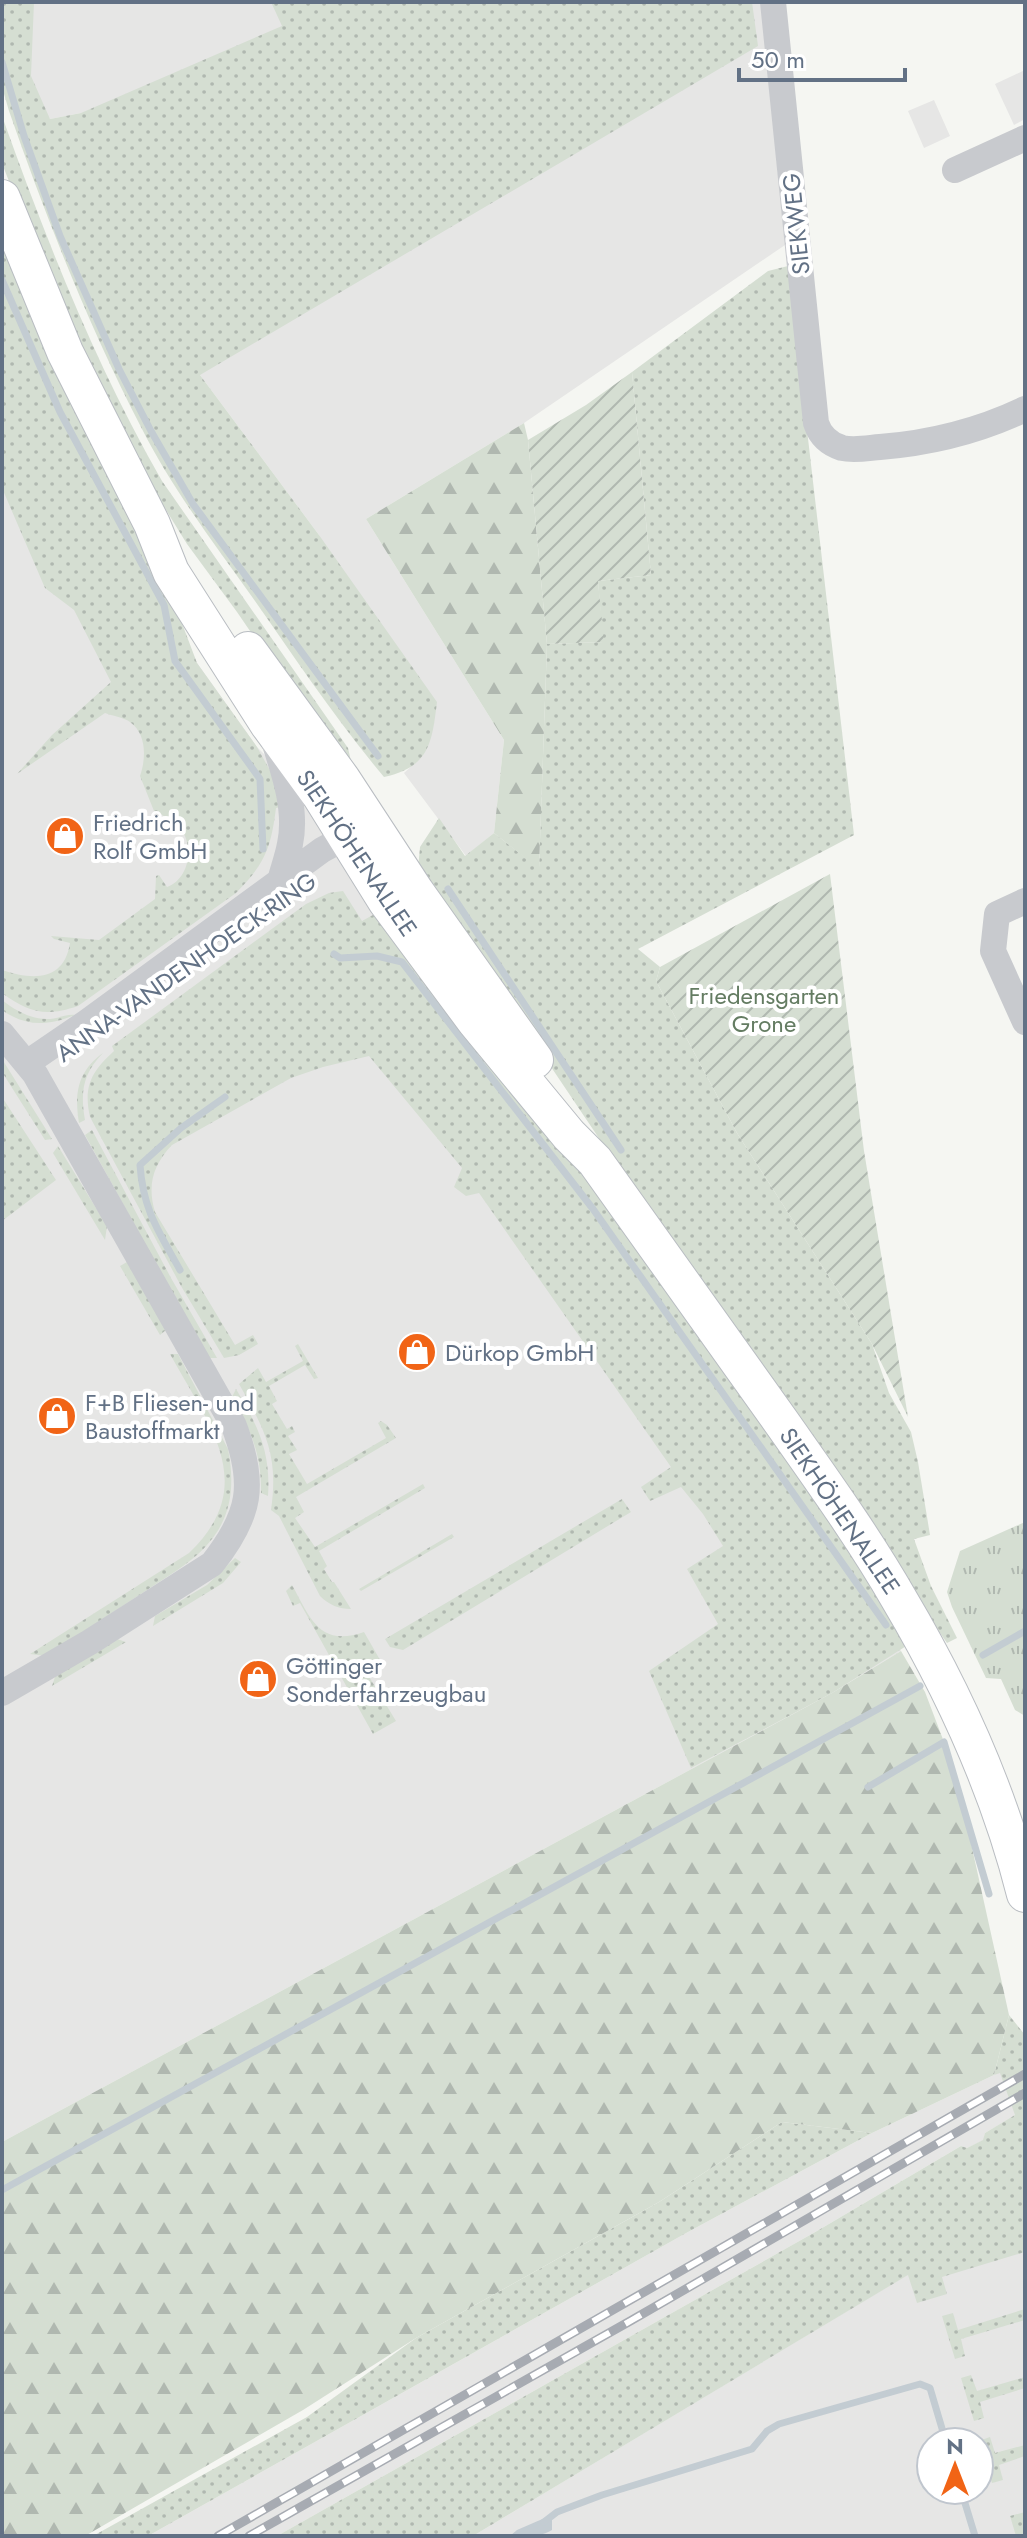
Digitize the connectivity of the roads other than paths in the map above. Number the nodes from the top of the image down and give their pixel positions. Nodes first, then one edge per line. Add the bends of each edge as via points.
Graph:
1 (773, 2) edge
2 (1025, 138) edge
3 (955, 170) dead end
4 (2, 198) edge
5 (1025, 409) edge
6 (152, 524) junction
7 (268, 724) junction
8 (363, 837) junction
9 (280, 881) junction
10 (1025, 901) edge
11 (1025, 1022) edge
12 (2, 1034) edge
13 (31, 1068) junction
14 (2, 1693) edge
15 (1025, 1894) edge

1 - 5 street, SIEKWEG via 819,432 843,448 861,449 976,429
2 - 3 street
4 - 6 main road, SIEKHÖHENALLEE via 65,352
6 - 7 main road, SIEKHÖHENALLEE via 171,572
6 - 8 main road, SIEKHÖHENALLEE via 342,779
7 - 8 main road, SIEKHÖHENALLEE via 313,785
7 - 9 street, ANNA-VANDENHOECK-RING via 292,813
8 - 9 street, ANNA-VANDENHOECK-RING via 322,850
8 - 13 street, ANNA-VANDENHOECK-RING
8 - 15 main road, SIEKHÖHENALLEE via 386,901 475,1021 595,1161 831,1493 899,1599 956,1707 991,1789
9 - 13 street, ANNA-VANDENHOECK-RING
10 - 11 street via 997,914 993,951
12 - 13 street, ANNA-VANDENHOECK-RING
13 - 14 street, ANNA-VANDENHOECK-RING via 234,1426 247,1487 243,1517 212,1564

